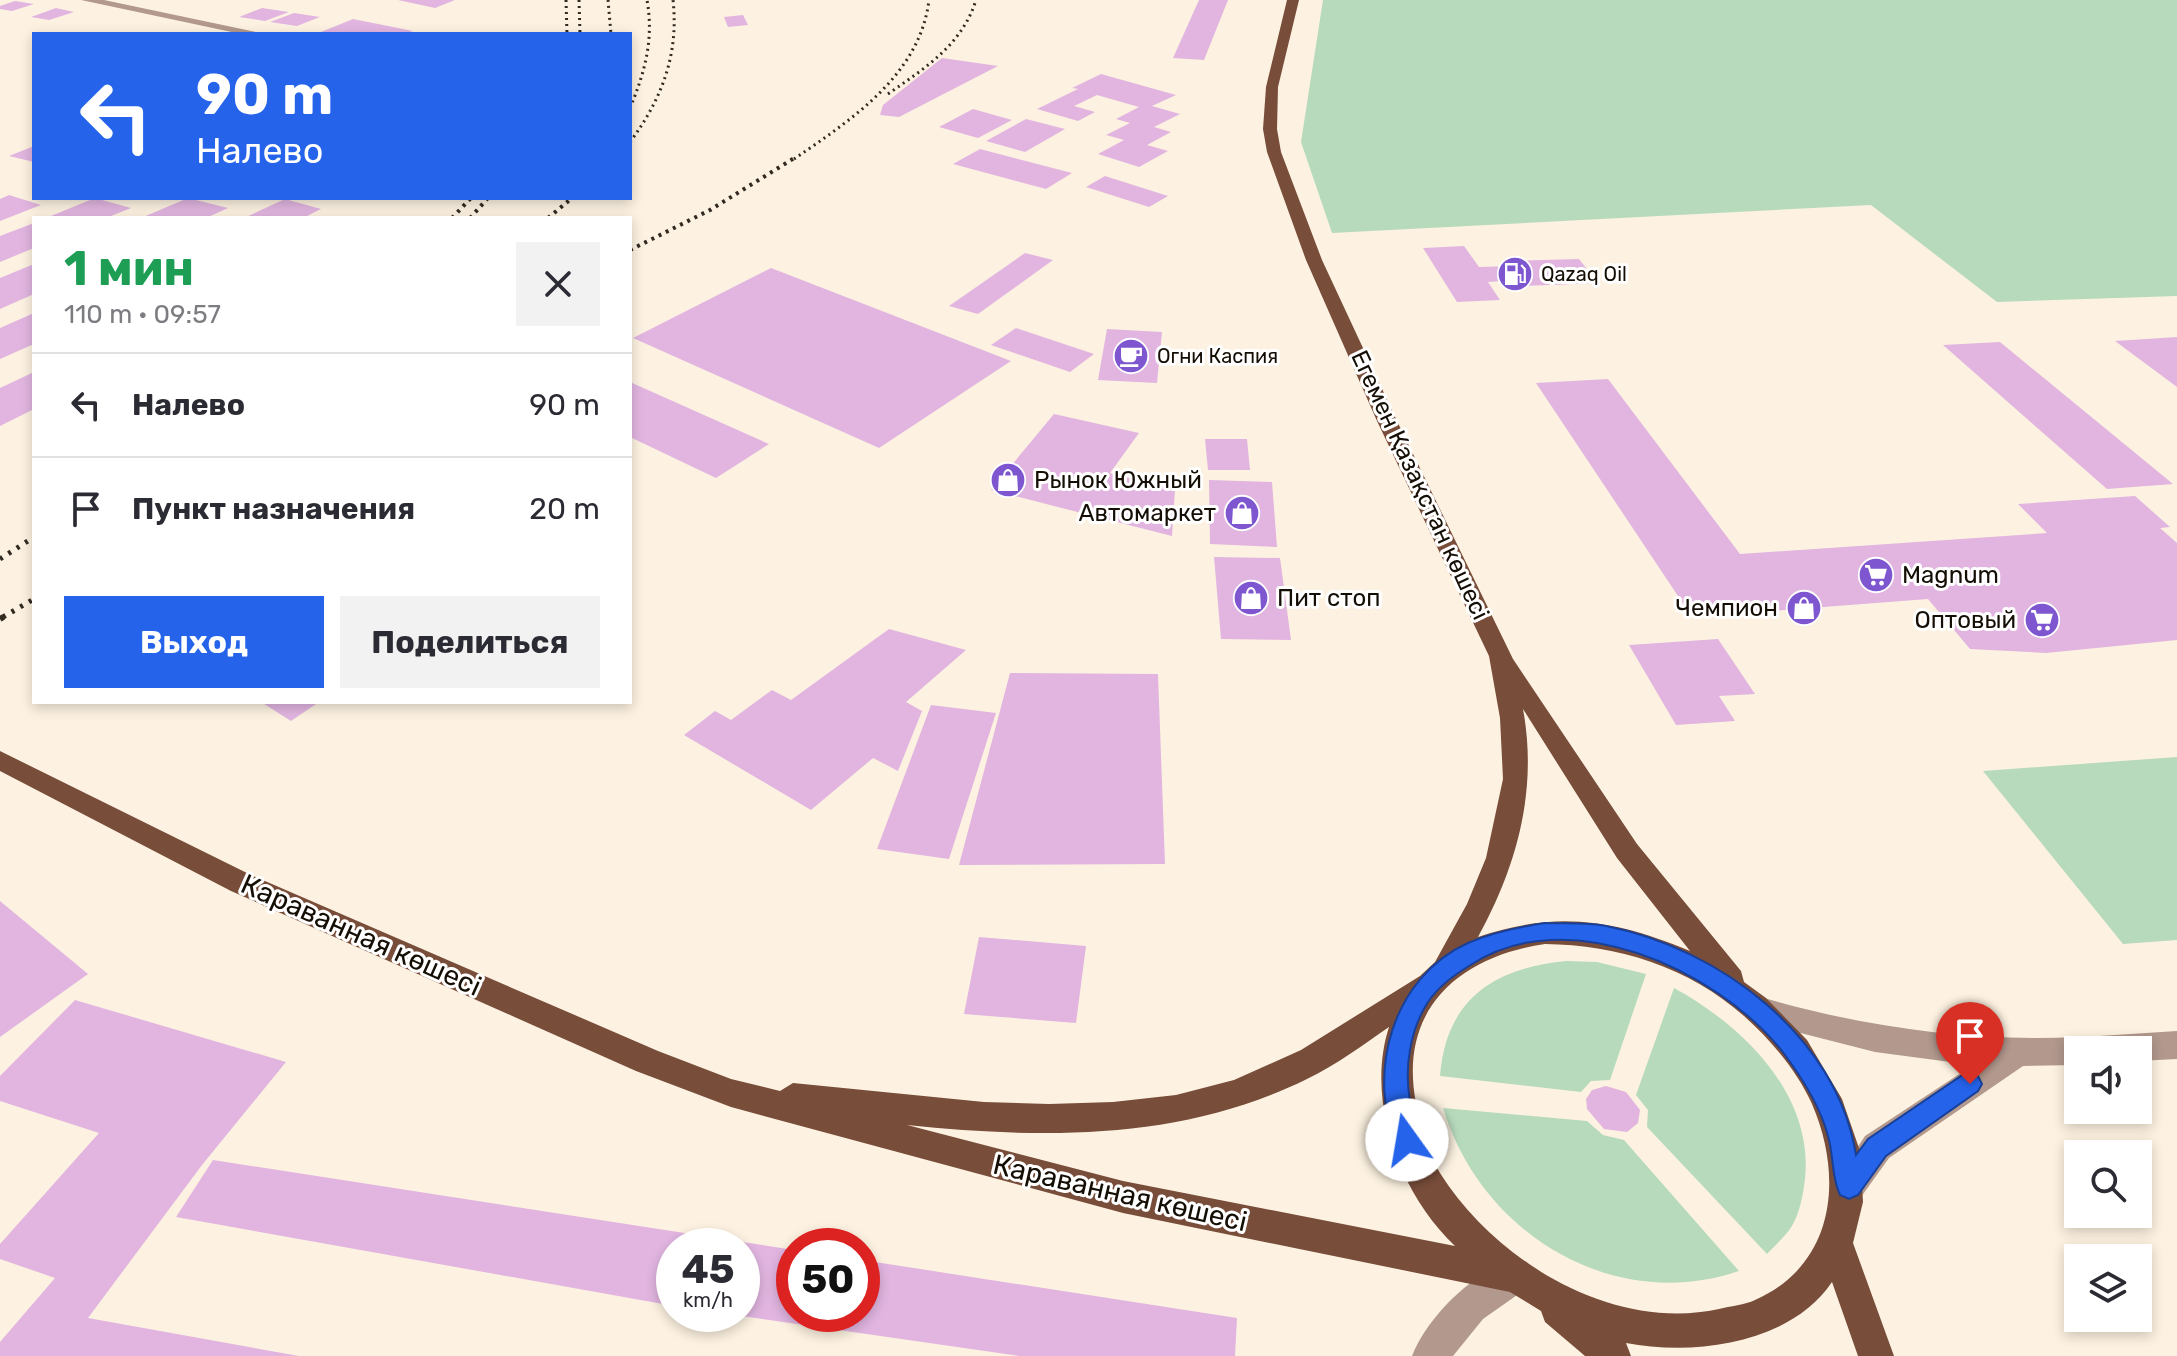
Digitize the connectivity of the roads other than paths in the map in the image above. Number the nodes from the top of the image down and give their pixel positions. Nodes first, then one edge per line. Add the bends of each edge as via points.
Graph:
1 (87, 0) edge
2 (1293, 0) edge
3 (249, 32) edge
4 (1501, 656) junction
5 (0, 760) edge
6 (1440, 975) junction
7 (1752, 1005) junction
8 (2177, 1045) edge
9 (2152, 1047) edge
10 (2064, 1052) edge
11 (2014, 1055) junction
12 (731, 1093) junction
13 (1849, 1186) junction
14 (1837, 1245) junction
15 (1523, 1281) junction
16 (1430, 1356) edge
17 (1613, 1356) edge
18 (1876, 1356) edge

1 - 3 street
2 - 4 main road, Егемен Қазақстан көшесі via 1272,87 1274,152 1314,260
4 - 6 main road, Егемен Қазақстан көшесі via 1515,748 1513,804 1489,886
4 - 7 main road via 1627,851
5 - 12 main road, Караванная көшесі via 241,883
6 - 7 main road, Караванная көшесі via 1474,950 1508,938 1585,933 1669,954
6 - 12 main road, Караванная көшесі via 1295,1069 1192,1106 1030,1119
6 - 15 main road, Егемен Қазақстан көшесі via 1422,992 1405,1023 1396,1077 1401,1119 1440,1201 1473,1240
7 - 11 street via 1838,1033
7 - 13 main road via 1790,1044 1820,1086 1841,1135
8 - 9 street
10 - 11 street
11 - 13 street via 1877,1147
12 - 15 main road, Караванная көшесі via 1123,1197
13 - 14 main road
14 - 15 main road via 1818,1276 1791,1301 1756,1319 1715,1330 1670,1332 1624,1324 1577,1309
14 - 18 main road
15 - 16 street via 1470,1306
15 - 17 main road

